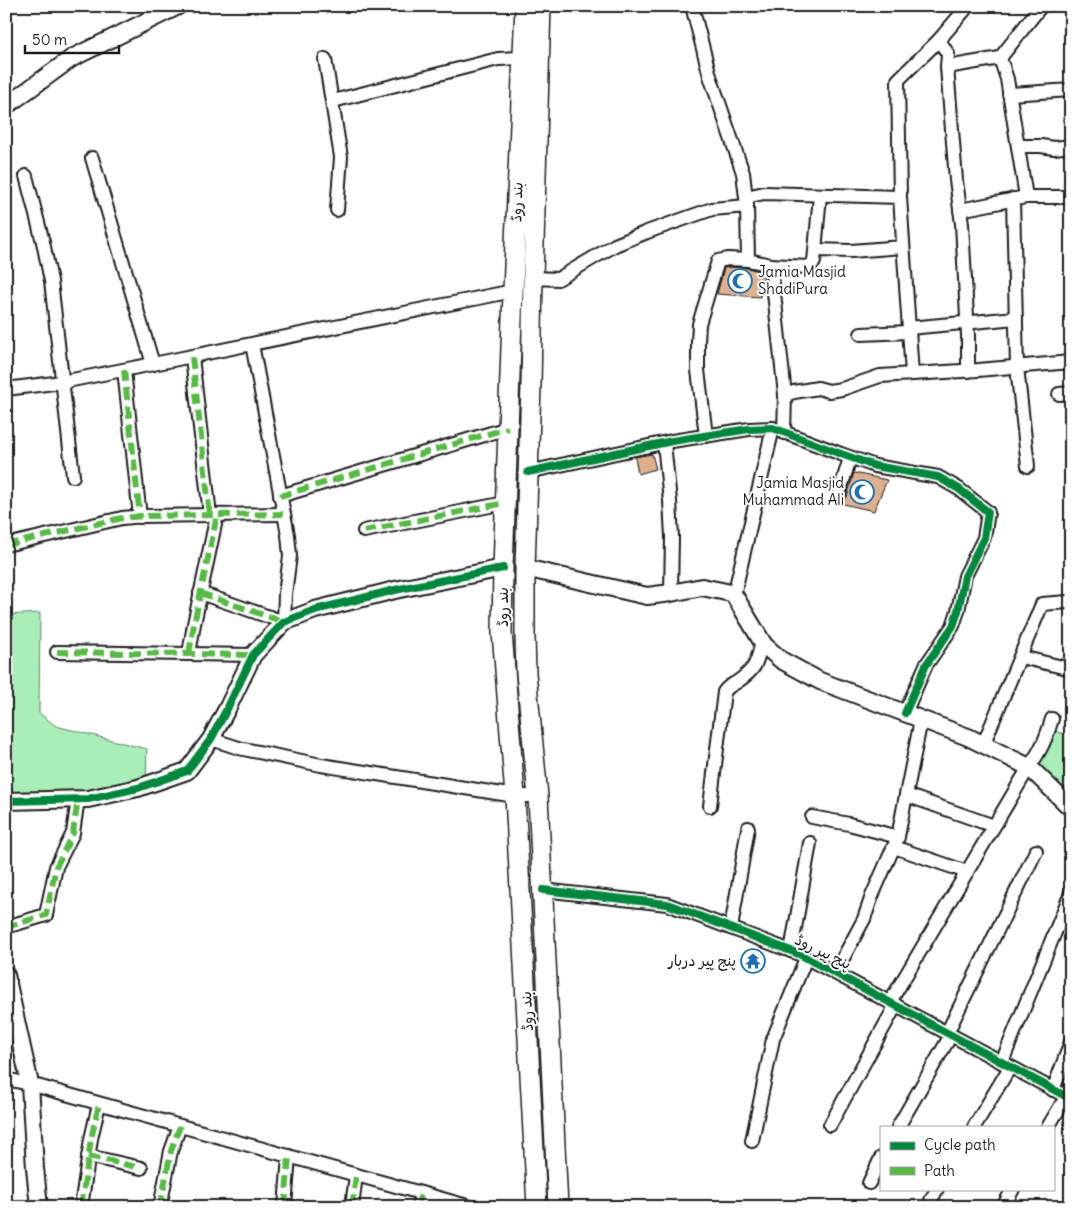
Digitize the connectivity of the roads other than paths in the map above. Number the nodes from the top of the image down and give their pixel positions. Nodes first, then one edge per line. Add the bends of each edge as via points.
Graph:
1 (178, 6) edge
2 (525, 6) edge
3 (541, 6) edge
4 (692, 6) edge
5 (968, 6) edge
6 (1041, 6) edge
7 (939, 40) junction
8 (522, 58) junction
9 (1000, 58) junction
10 (325, 59) dead end
11 (947, 67) junction
12 (1071, 90) edge
13 (1009, 94) junction
14 (333, 102) junction
15 (6, 106) edge
16 (1018, 146) junction
17 (1071, 146) edge
18 (92, 158) dead end
19 (26, 176) dead end
20 (820, 195) junction
21 (1071, 196) edge
22 (900, 197) junction
23 (1019, 198) junction
24 (746, 201) junction
25 (337, 210) dead end
26 (960, 210) junction
27 (904, 247) junction
28 (816, 250) junction
29 (748, 260) junction
30 (771, 265) junction
31 (533, 278) junction
32 (513, 291) junction
33 (1016, 318) junction
34 (967, 323) junction
35 (909, 330) junction
36 (860, 334) dead end
37 (252, 344) junction
38 (192, 357) junction
39 (1071, 362) edge
40 (153, 364) junction
41 (1017, 366) junction
42 (124, 370) junction
43 (968, 371) junction
44 (912, 374) junction
45 (62, 382) junction
46 (6, 389) edge
47 (784, 395) junction
48 (508, 428) junction
49 (779, 430) junction
50 (706, 436) junction
51 (664, 443) junction
52 (850, 458) junction
53 (1028, 466) dead end
54 (528, 472) junction
55 (74, 476) dead end
56 (839, 494) dead end
57 (280, 496) junction
58 (505, 504) junction
59 (283, 514) junction
60 (214, 515) junction
61 (140, 517) junction
62 (364, 531) dead end
63 (6, 545) edge
64 (503, 568) junction
65 (525, 568) junction
66 (200, 593) junction
67 (671, 593) junction
68 (734, 595) junction
69 (1071, 602) edge
70 (284, 622) junction
71 (762, 642) junction
72 (57, 652) dead end
73 (189, 654) junction
74 (253, 655) junction
75 (1021, 657) junction
76 (1071, 669) edge
77 (905, 713) junction
78 (1052, 718) dead end
79 (921, 720) junction
80 (211, 739) junction
81 (984, 745) junction
82 (1029, 767) junction
83 (906, 795) junction
84 (515, 796) junction
85 (538, 796) junction
86 (78, 799) junction
87 (6, 801) edge
88 (710, 806) dead end
89 (1071, 808) edge
90 (812, 817) dead end
91 (994, 826) junction
92 (748, 828) dead end
93 (896, 842) junction
94 (810, 843) dead end
95 (1036, 851) dead end
96 (967, 872) junction
97 (542, 890) junction
98 (1071, 893) edge
99 (6, 927) edge
100 (730, 928) junction
101 (791, 951) junction
102 (806, 958) junction
103 (835, 973) junction
104 (6, 975) edge
105 (893, 1004) junction
106 (949, 1034) junction
107 (1071, 1042) edge
108 (1006, 1064) junction
109 (6, 1079) edge
110 (30, 1084) junction
111 (1053, 1090) junction
112 (1068, 1098) edge
113 (99, 1104) junction
114 (830, 1125) dead end
115 (180, 1126) junction
116 (899, 1126) edge
117 (975, 1126) edge
118 (1049, 1126) edge
119 (752, 1141) dead end
120 (88, 1156) junction
121 (289, 1156) junction
122 (880, 1160) edge
123 (141, 1168) dead end
124 (356, 1175) junction
125 (869, 1183) dead end
126 (1012, 1190) edge
127 (421, 1193) junction
128 (39, 1207) edge
129 (81, 1207) edge
130 (160, 1207) edge
131 (285, 1207) edge
132 (352, 1207) edge
133 (418, 1207) edge
134 (471, 1207) edge
135 (537, 1207) edge
136 (558, 1207) edge
137 (1003, 1207) edge

1 - 15 street via 72,58
2 - 8 main road, بند روڈ
3 - 31 main road, بند روڈ
4 - 24 street via 710,76 742,173
5 - 7 street
6 - 9 street
7 - 11 street via 948,54
7 - 22 street via 898,80
8 - 14 street via 498,59
8 - 32 main road, بند روڈ
9 - 11 street
9 - 13 street
10 - 14 street
11 - 26 street
12 - 13 street
13 - 16 street
14 - 25 street via 341,157
16 - 17 street
16 - 23 street
18 - 40 street
19 - 45 street via 51,281
20 - 22 street
20 - 24 street via 764,193
20 - 28 street
21 - 23 street
22 - 27 street
23 - 26 street
23 - 33 street
24 - 29 street
24 - 31 street via 712,209 615,245 558,279
26 - 34 street
27 - 28 street
27 - 35 street
28 - 30 street via 814,262 808,267
29 - 30 street
29 - 50 street via 718,261 699,324 698,370
30 - 47 street
31 - 54 main road, بند روڈ
32 - 37 street
32 - 48 main road, بند روڈ
33 - 34 street
33 - 41 street
34 - 35 street
34 - 43 street
35 - 36 street
35 - 44 street
37 - 38 street
37 - 57 street
38 - 40 street
38 - 60 street
39 - 41 street
40 - 42 street
41 - 43 street
41 - 53 street
42 - 45 street
42 - 61 street
43 - 44 street
44 - 47 street via 880,376 842,389 829,391 818,388
45 - 46 street
45 - 55 street
47 - 49 street
48 - 57 street
48 - 58 main road, بند روڈ
49 - 50 street
49 - 52 street
49 - 68 street
50 - 51 street
51 - 54 street
51 - 67 street via 671,520
52 - 56 street
52 - 77 street via 875,466 938,477 988,512 984,538 965,576 953,626 926,665
54 - 65 main road, بند روڈ
57 - 59 street
58 - 62 street
58 - 64 main road, بند روڈ
59 - 60 street
59 - 70 street via 290,556
60 - 61 street
60 - 66 street
61 - 63 street via 122,518
64 - 70 street via 342,603
64 - 84 main road, بند روڈ via 502,632
65 - 67 street via 647,596
65 - 85 main road, بند روڈ via 526,672
66 - 70 street
66 - 73 street
67 - 68 street via 702,587
68 - 71 street
69 - 75 street via 1042,604
70 - 74 street
71 - 77 street via 781,660 820,681
71 - 88 street via 753,670 724,692
72 - 73 street
73 - 74 street
74 - 80 street
75 - 76 street
75 - 81 street
77 - 79 street
78 - 82 street via 1039,754
79 - 81 street
79 - 83 street
80 - 84 street via 320,766
80 - 86 street via 187,771 138,788
81 - 82 street
82 - 89 street
82 - 91 street
83 - 91 street
83 - 93 street
84 - 85 street
84 - 135 main road, بند روڈ
85 - 97 main road, بند روڈ
86 - 87 street
86 - 99 street via 73,833 56,867 46,915
90 - 93 street via 849,824
91 - 96 street
92 - 100 street
93 - 96 street
93 - 103 street via 864,919
94 - 101 street
95 - 106 street
96 - 105 street
97 - 100 street, پنج پیر روڈ via 667,904
97 - 136 main road, بند روڈ
98 - 108 street
100 - 101 street, پنج پیر روڈ
101 - 102 street, پنج پیر روڈ
102 - 103 street, پنج پیر روڈ
102 - 119 street via 773,1039
103 - 105 street, پنج پیر روڈ
104 - 110 street
105 - 106 street, پنج پیر روڈ
105 - 114 street
106 - 108 street, پنج پیر روڈ
106 - 116 street
107 - 111 street
108 - 111 street, پنج پیر روڈ
108 - 117 street
109 - 110 street
110 - 113 street
110 - 128 street
111 - 112 street, پنج پیر روڈ
112 - 118 street
113 - 115 street
113 - 120 street
115 - 121 street
115 - 130 street via 171,1151
120 - 123 street
120 - 129 street
121 - 124 street
121 - 131 street
122 - 125 street
124 - 127 street
124 - 132 street
126 - 137 street
127 - 133 street
127 - 134 street

